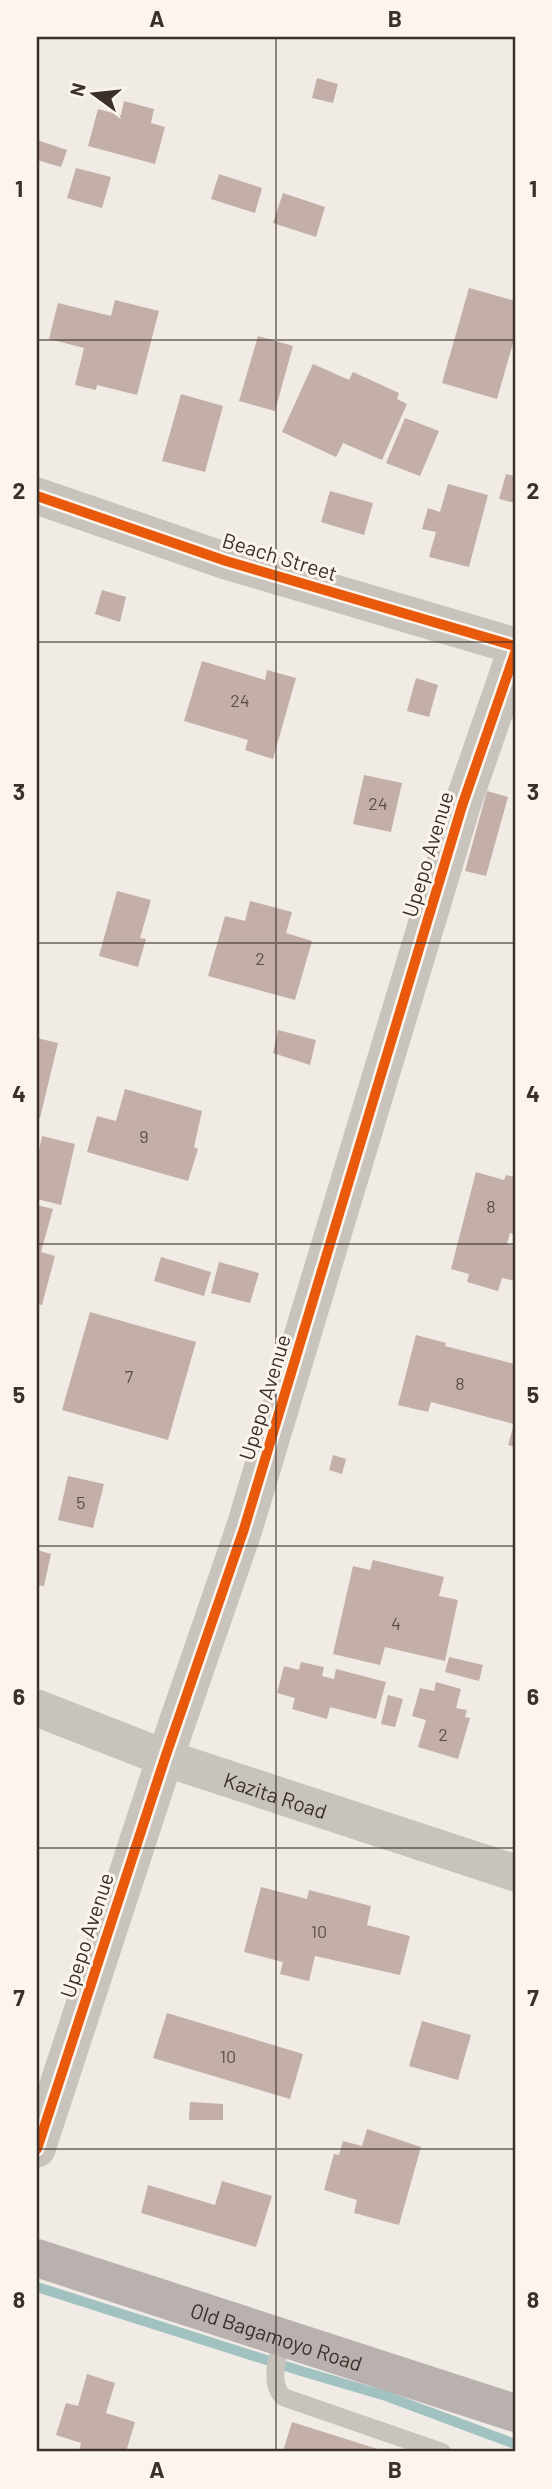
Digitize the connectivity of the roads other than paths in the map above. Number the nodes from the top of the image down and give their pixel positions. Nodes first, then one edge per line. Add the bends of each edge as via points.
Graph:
1 (37, 496) edge
2 (515, 646) edge
3 (515, 653) edge
4 (37, 1708) edge
5 (165, 1758) junction
6 (515, 1873) edge
7 (37, 2149) edge
8 (37, 2258) edge
9 (282, 2337) junction
10 (515, 2413) edge
11 (442, 2452) edge

1 - 2 street, Beach Street via 226,561
3 - 5 street, Upepo Avenue via 462,806 244,1529
4 - 5 street, Kazita Road
5 - 6 street, Kazita Road
5 - 7 street, Upepo Avenue
8 - 9 main road, Old Bagamoyo Road
9 - 10 main road, Old Bagamoyo Road
9 - 11 lane via 275,2379 283,2397

